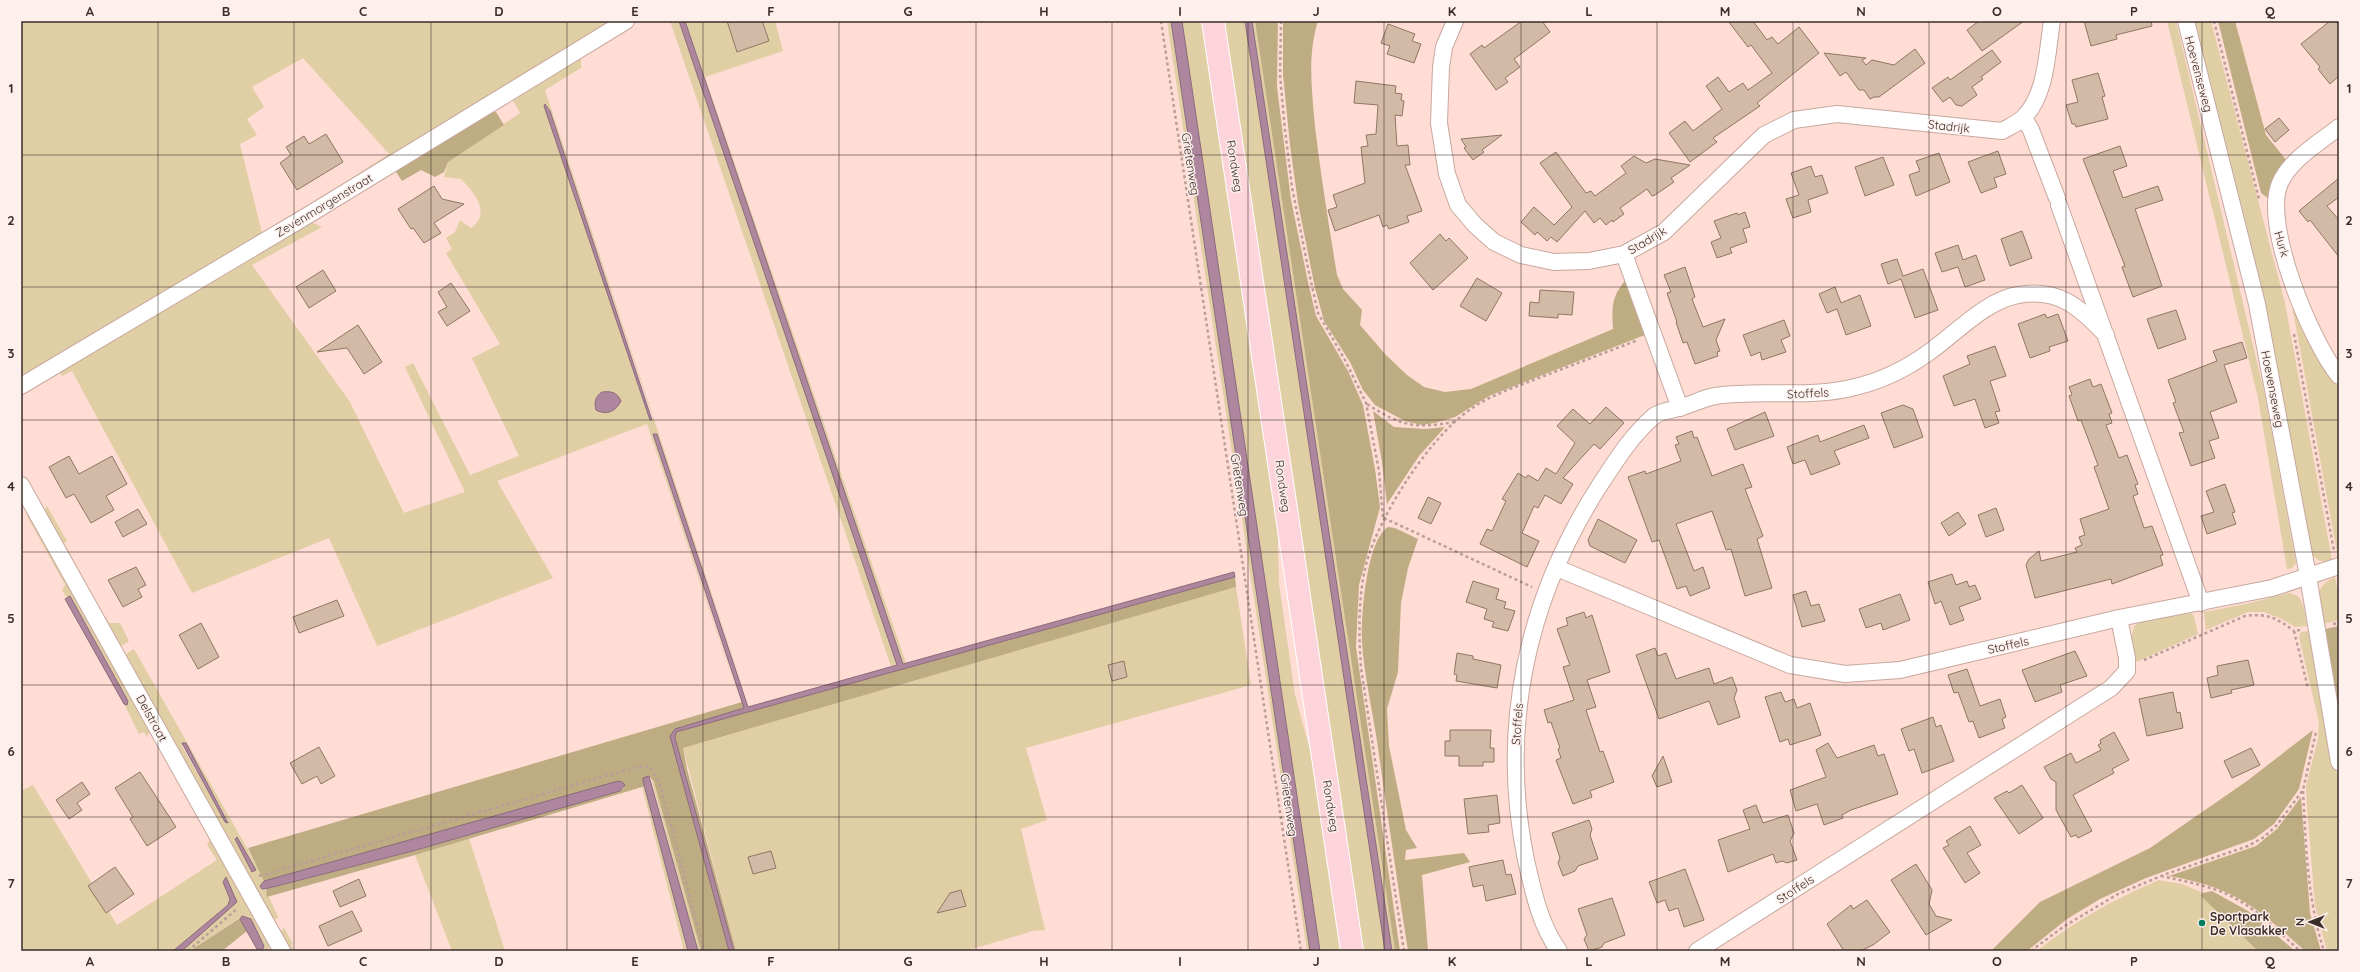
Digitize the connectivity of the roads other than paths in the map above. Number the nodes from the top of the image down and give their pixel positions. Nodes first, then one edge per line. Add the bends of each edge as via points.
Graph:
1 (626, 21) edge
2 (1213, 21) edge
3 (1455, 21) edge
4 (2052, 21) edge
5 (2186, 21) edge
6 (2024, 118) junction
7 (2339, 127) edge
8 (1624, 254) junction
9 (2106, 335) junction
10 (2339, 376) edge
11 (21, 386) edge
12 (1680, 408) junction
13 (21, 485) edge
14 (2339, 566) edge
15 (1556, 568) junction
16 (2308, 576) junction
17 (2201, 603) junction
18 (2119, 618) junction
19 (2339, 762) edge
20 (282, 951) edge
21 (1352, 951) edge
22 (1559, 951) edge
23 (1697, 951) edge

1 - 11 street, Zevenmorgenstraat via 310,214
2 - 21 main road, Rondweg
3 - 8 street, Stadrijk via 1444,47 1439,123 1447,174 1458,205 1494,242 1521,255 1554,262 1575,262
4 - 6 street, Stadrijk via 2043,75 2036,98
5 - 16 street, Hoevenseweg via 2257,304
6 - 8 street, Stadrijk via 2002,131 1837,114 1794,120 1764,135 1664,232
6 - 9 street, Stoffels via 2058,201
7 - 10 street, Hurk via 2291,166 2280,183 2275,203 2276,223 2300,305 2315,338
8 - 12 street
9 - 12 street, Stoffels via 2085,312 2057,296 2016,295 1995,302 1920,358 1893,374 1857,387 1818,394 1714,396
9 - 17 street, Stoffels
12 - 15 street, Stoffels via 1657,414 1627,444 1579,518
13 - 20 street, Delstraat
14 - 16 street, Stoffels
15 - 18 street, Stoffels via 1790,665 1845,674 1900,670
15 - 22 street, Stoffels via 1533,629 1524,665 1515,746 1521,835 1530,879 1543,922
16 - 17 street, Stoffels via 2272,588
16 - 19 street, Hoevenseweg
17 - 18 street, Stoffels
18 - 23 street, Stoffels via 2127,671 2111,688

